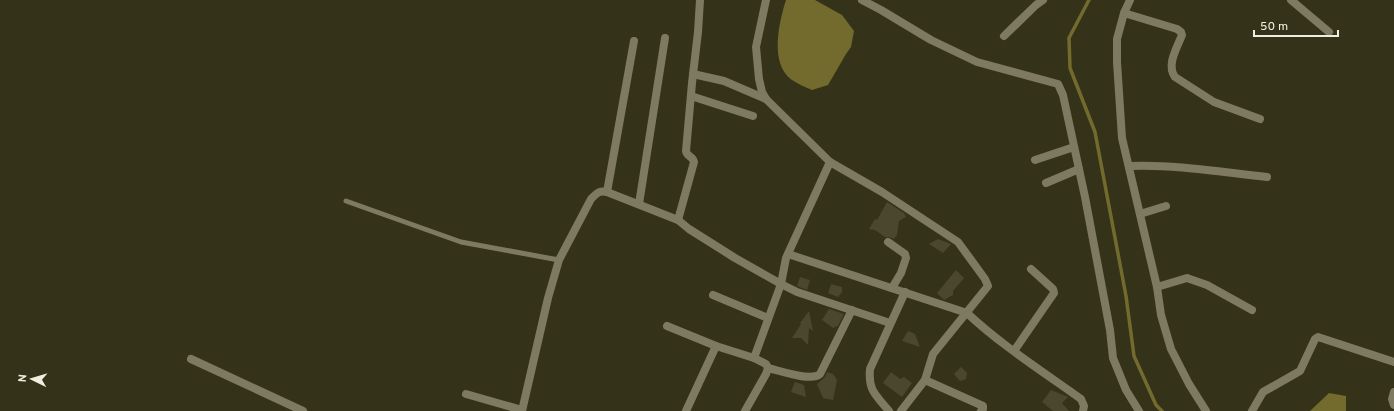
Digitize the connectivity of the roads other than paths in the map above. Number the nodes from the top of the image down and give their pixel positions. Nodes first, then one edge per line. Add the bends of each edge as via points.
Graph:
1 (700, 0) edge
2 (766, 0) edge
3 (862, 0) edge
4 (1043, 0) edge
5 (1130, 0) edge
6 (1291, 0) edge
7 (1124, 12) junction
8 (1329, 32) dead end
9 (1004, 36) dead end
10 (665, 38) dead end
11 (634, 42) dead end
12 (693, 74) junction
13 (691, 96) junction
14 (766, 99) junction
15 (753, 116) dead end
16 (1260, 119) dead end
17 (1074, 147) junction
18 (1035, 160) dead end
19 (830, 162) junction
20 (1128, 166) junction
21 (1079, 169) junction
22 (1267, 177) dead end
23 (1046, 184) dead end
24 (607, 192) junction
25 (346, 201) dead end
26 (639, 204) junction
27 (1166, 206) dead end
28 (1140, 214) junction
29 (678, 220) junction
30 (888, 242) dead end
31 (788, 254) junction
32 (560, 260) junction
33 (1031, 269) dead end
34 (781, 284) junction
35 (1157, 287) junction
36 (892, 288) junction
37 (905, 292) junction
38 (712, 295) dead end
39 (852, 310) junction
40 (1252, 310) dead end
41 (967, 313) junction
42 (768, 318) junction
43 (890, 323) junction
44 (667, 326) dead end
45 (716, 346) junction
46 (1014, 351) junction
47 (754, 358) junction
48 (191, 359) dead end
49 (1394, 362) edge
50 (768, 368) junction
51 (925, 380) junction
52 (1394, 392) edge
53 (466, 394) dead end
54 (1394, 404) edge
55 (303, 411) edge
56 (522, 411) edge
57 (686, 411) edge
58 (745, 411) edge
59 (889, 411) edge
60 (901, 411) edge
61 (981, 411) edge
62 (1083, 411) edge
63 (1139, 411) edge
64 (1206, 411) edge
65 (1252, 411) edge

1 - 12 street
2 - 14 street via 756,47 762,92
3 - 17 street via 931,40 977,62 1058,84 1063,95
4 - 9 street
5 - 7 street
6 - 8 street
7 - 16 street via 1181,32 1171,66 1175,77 1214,102
7 - 20 street via 1117,39 1116,62 1122,138
10 - 26 street
11 - 24 street
12 - 13 street
12 - 14 street via 724,81
13 - 15 street
13 - 29 street via 686,151 694,162
14 - 19 street
17 - 18 street
17 - 21 street
19 - 31 street
19 - 41 street via 882,192 958,242 988,286
20 - 22 street via 1174,166
20 - 28 street
21 - 23 street
21 - 63 street via 1110,330 1113,358 1126,390
24 - 26 street
24 - 32 street via 597,192 591,199
25 - 32 lane via 461,242
26 - 29 street
27 - 28 street
28 - 35 street
29 - 34 street via 735,258
30 - 36 street via 905,254 906,258
31 - 34 street
31 - 36 street
32 - 56 street via 548,298
33 - 46 street via 1053,288 1054,293
34 - 39 street via 797,292
34 - 42 street
35 - 40 street via 1187,278 1207,285
35 - 64 street via 1161,315 1171,349
36 - 37 street
37 - 41 street
37 - 43 street
38 - 42 street
39 - 43 street
39 - 50 street via 817,377
41 - 46 street
41 - 51 street via 933,354
42 - 47 street
43 - 59 street via 872,364 869,379 872,390
44 - 45 street
45 - 47 street
45 - 57 street
46 - 62 street via 1080,399 1084,406
47 - 50 street via 766,364
48 - 55 street
49 - 65 street via 1318,337 1301,369 1263,392
50 - 58 street
51 - 60 street
51 - 61 street via 983,406
52 - 54 street
53 - 56 street

